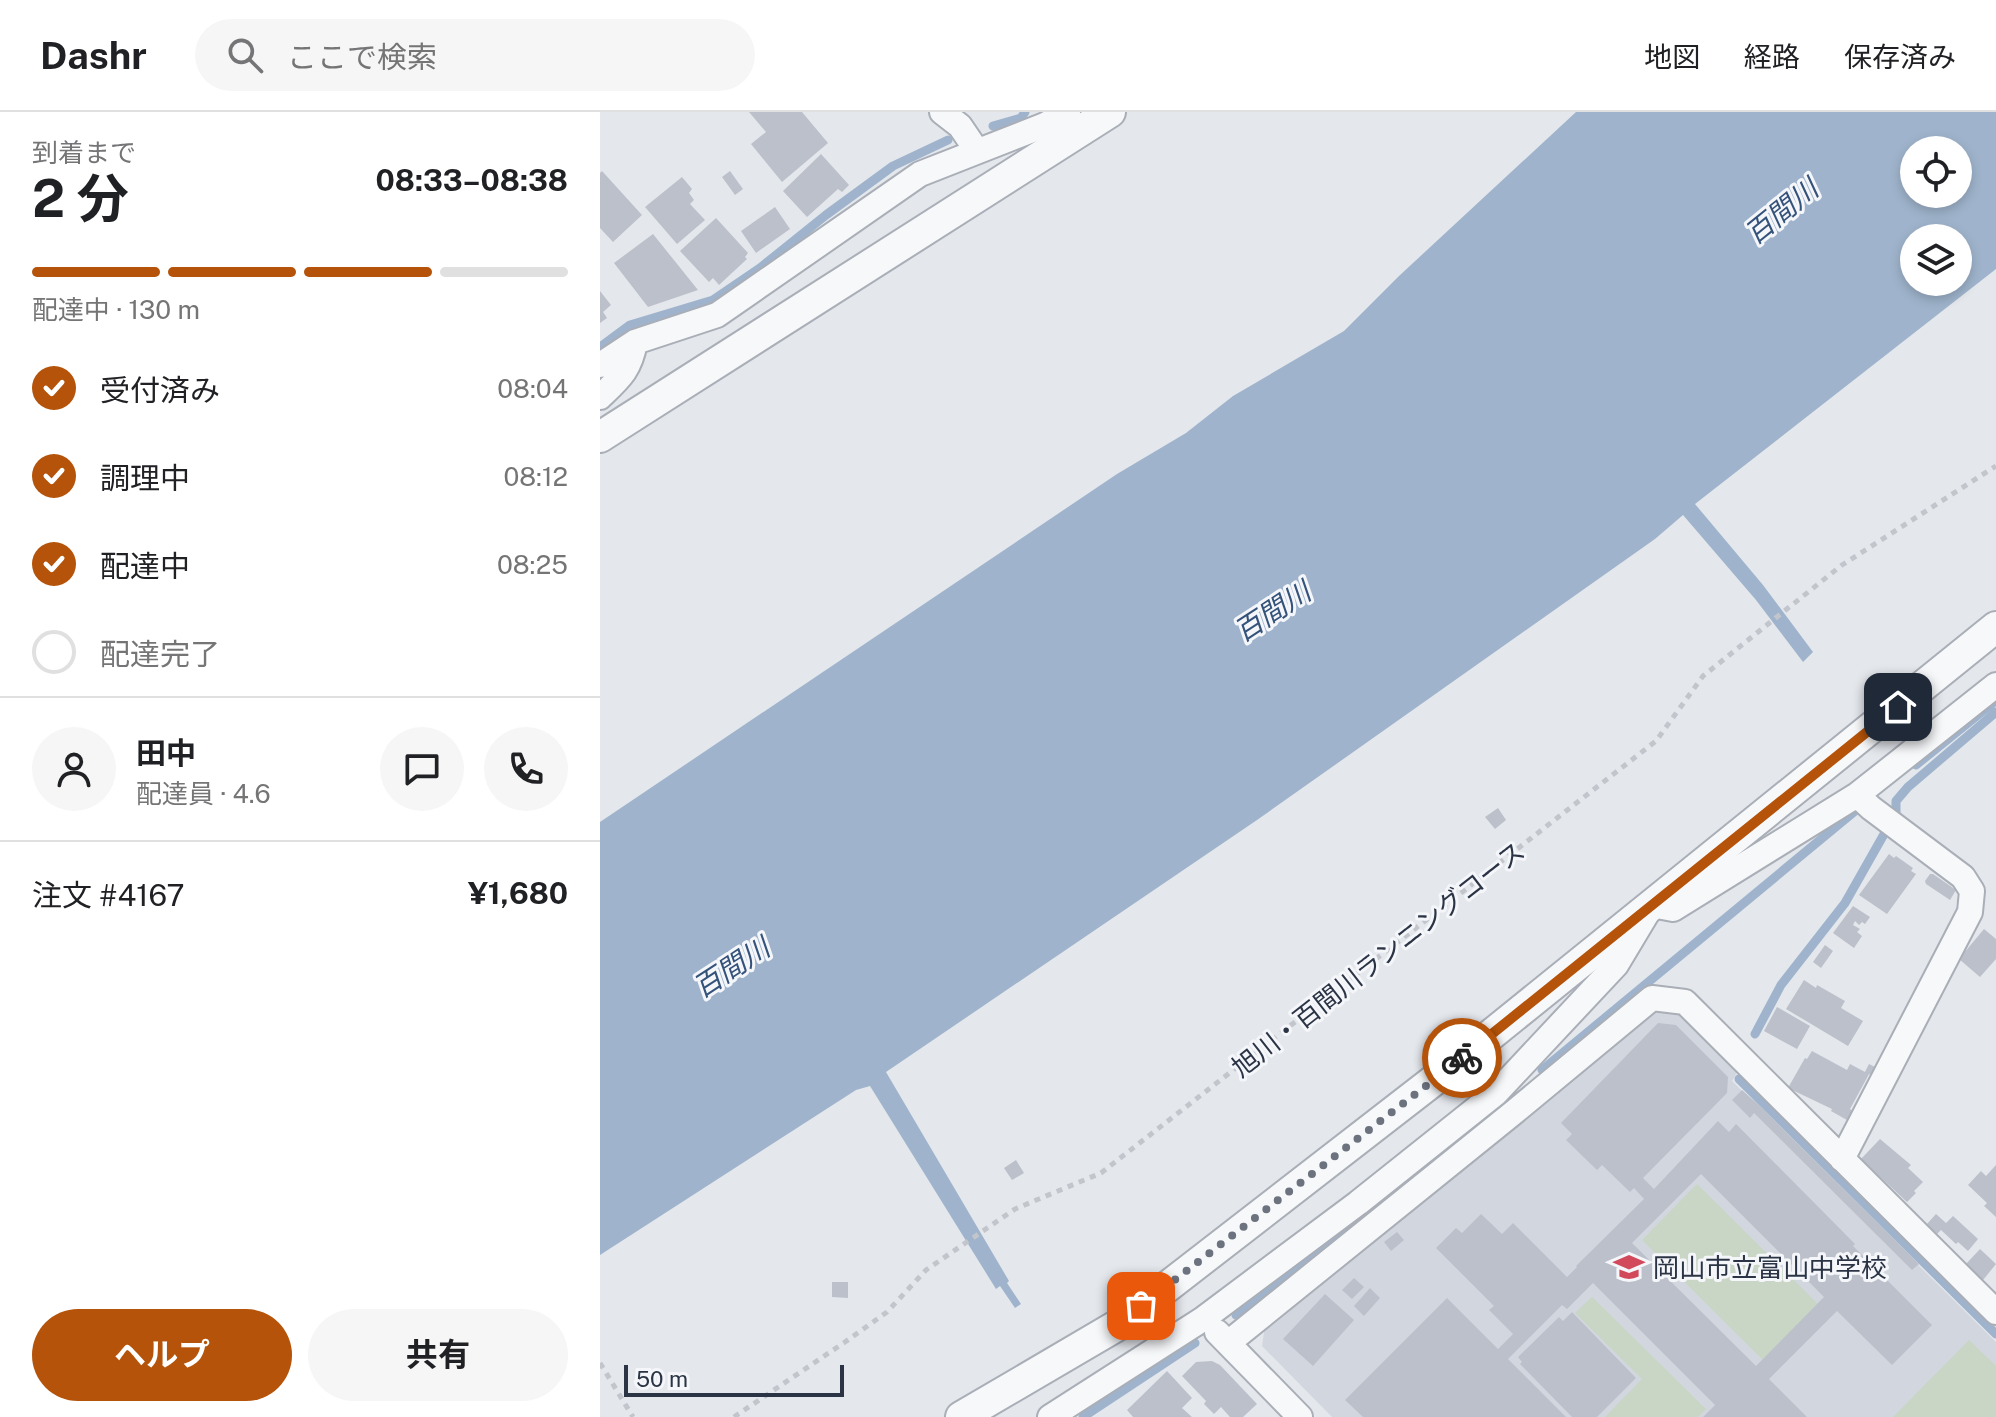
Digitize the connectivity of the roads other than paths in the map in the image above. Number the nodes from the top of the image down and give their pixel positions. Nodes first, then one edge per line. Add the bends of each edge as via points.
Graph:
1 (1068, 112) edge
2 (1110, 112) edge
3 (958, 117) edge
4 (977, 151) junction
5 (635, 342) junction
6 (600, 365) edge
7 (600, 397) edge
8 (600, 437) edge
9 (1996, 627) edge
10 (1996, 685) edge
11 (1857, 795) junction
12 (1652, 905) junction
13 (1496, 1093) junction
14 (1513, 1113) junction
15 (1842, 1159) junction
16 (1996, 1312) edge
17 (1203, 1319) junction
18 (1228, 1343) junction
19 (961, 1417) edge
20 (1050, 1417) edge
21 (1300, 1417) edge

1 - 4 street
2 - 8 street
3 - 4 street
4 - 5 street via 920,174 717,315
5 - 6 street
5 - 7 street via 623,375
9 - 12 street
10 - 11 street
11 - 12 street via 1673,909
11 - 15 street via 1963,877 1972,891 1970,912
12 - 13 street via 1616,965
12 - 19 street via 1118,1325
13 - 14 street
13 - 17 street
14 - 15 street via 1652,998 1685,1002
14 - 18 street
15 - 16 street
17 - 18 street
17 - 20 street
18 - 21 street

